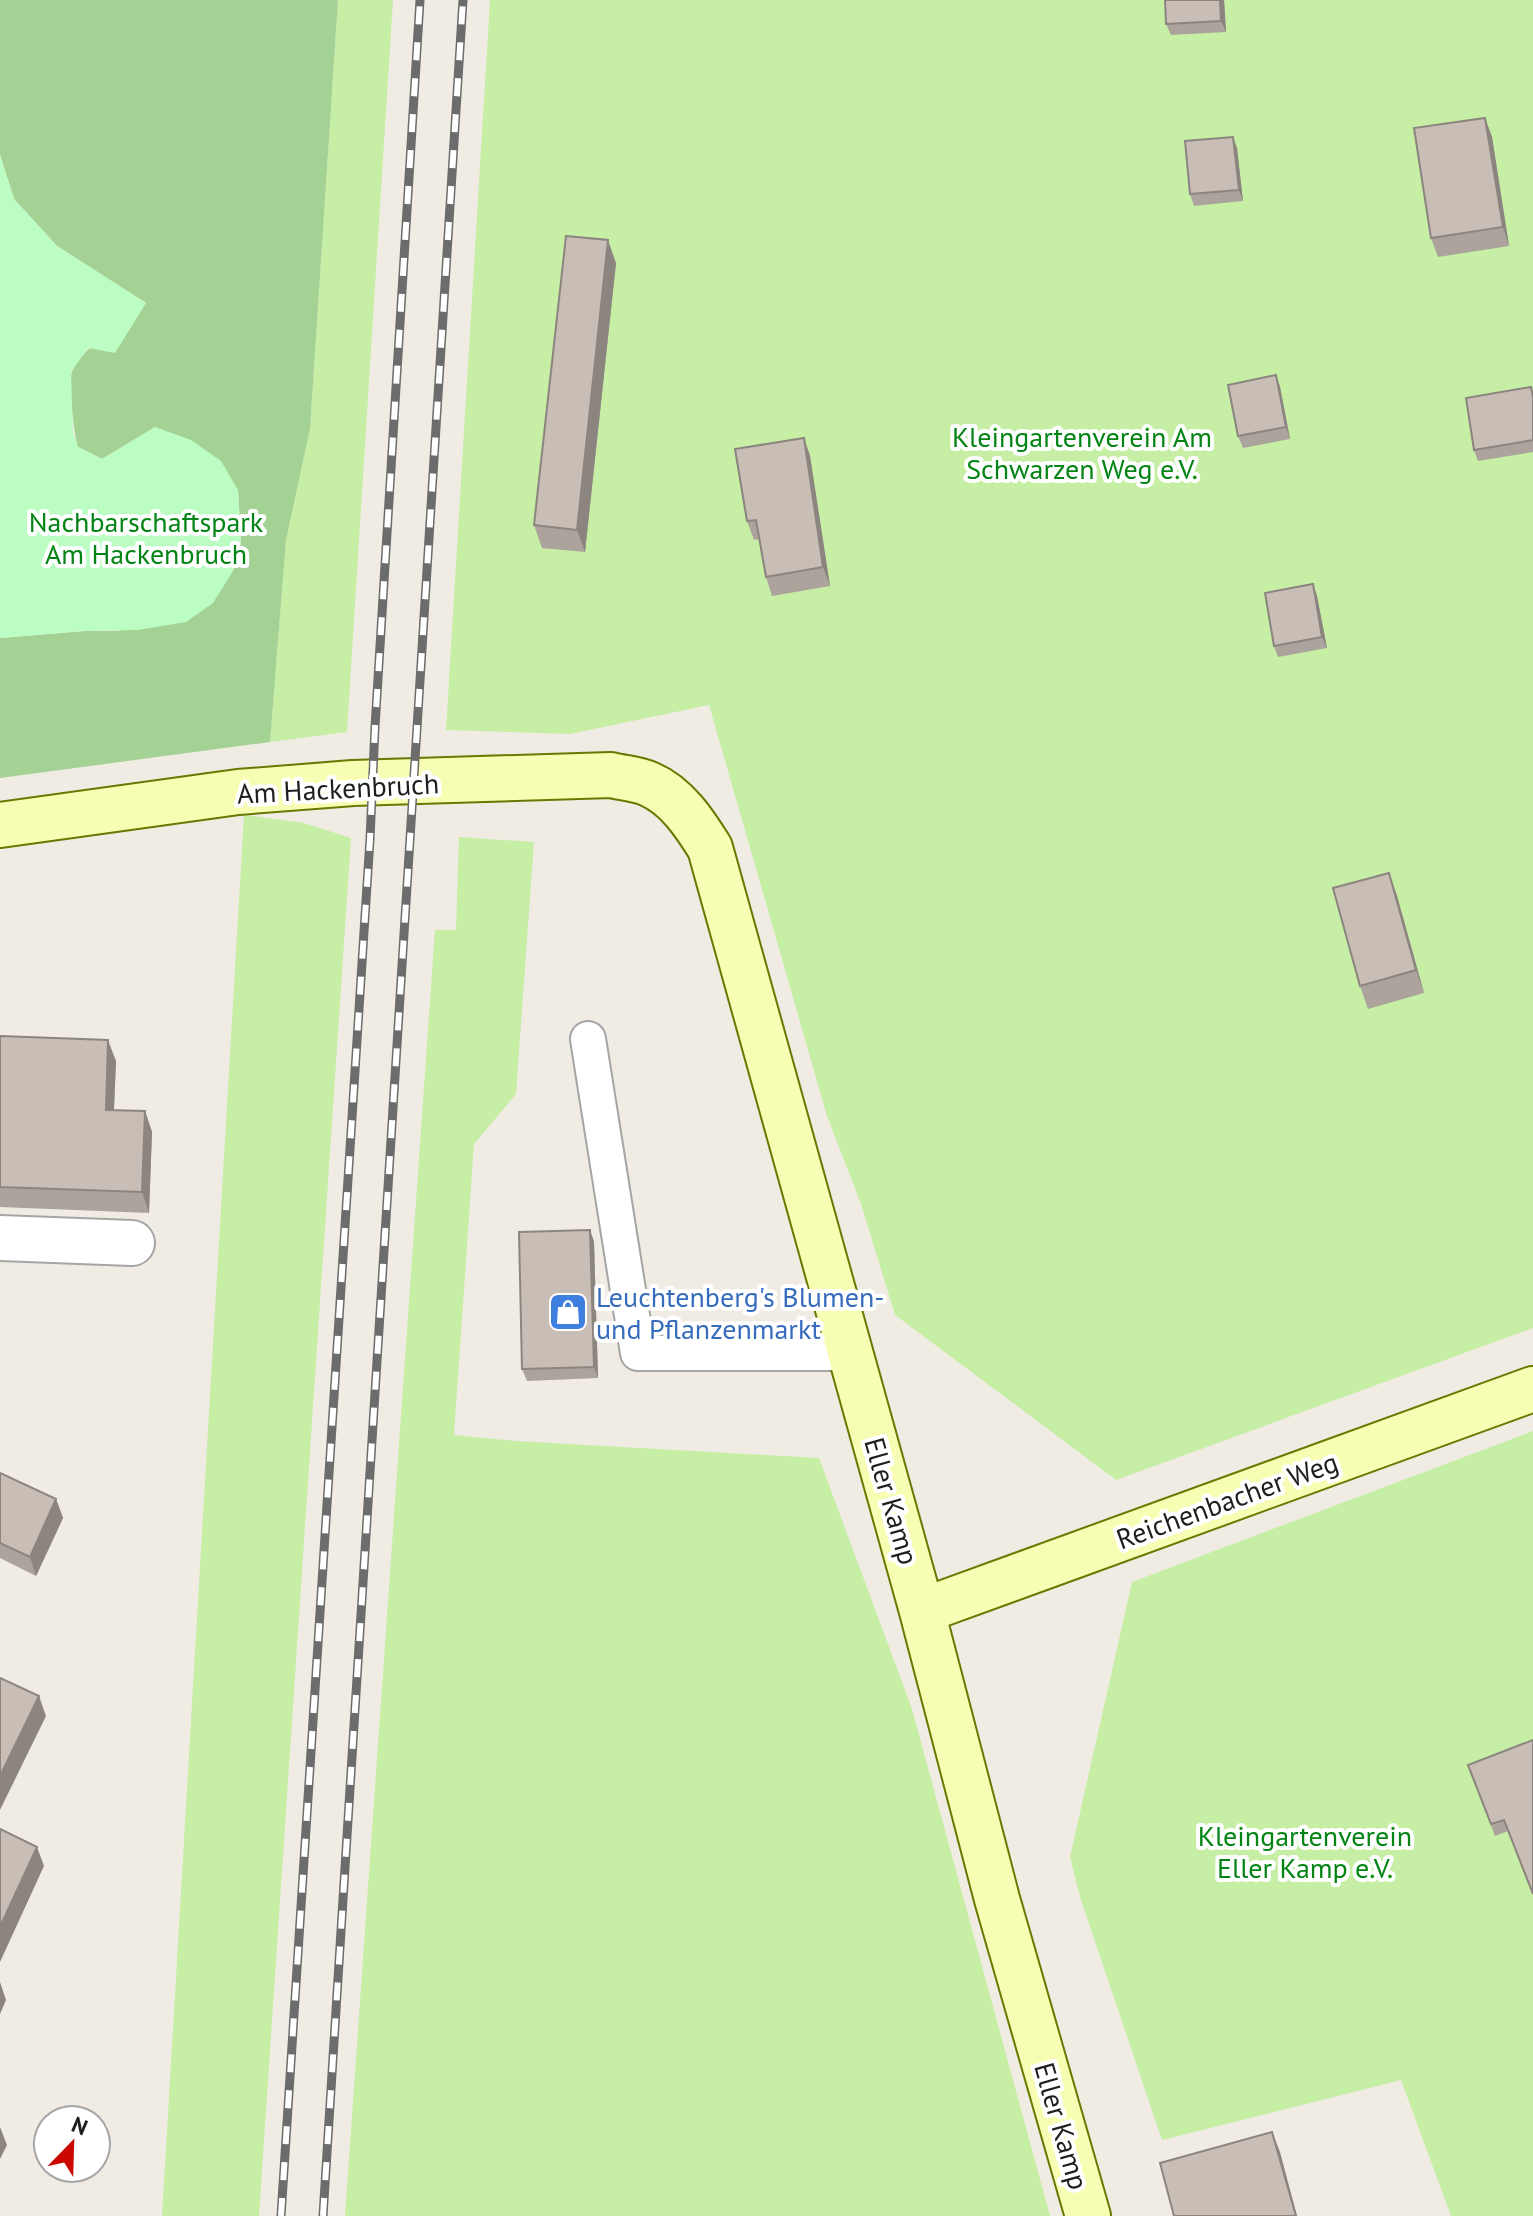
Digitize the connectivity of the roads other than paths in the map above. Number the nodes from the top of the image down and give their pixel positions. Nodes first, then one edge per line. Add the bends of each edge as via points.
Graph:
1 (672, 799) joint
2 (0, 825) edge
3 (588, 1039) dead end
4 (0, 1238) edge
5 (132, 1243) dead end
6 (850, 1353) junction
7 (1533, 1389) edge
8 (922, 1611) junction
9 (1088, 2216) edge

1 - 2 street, Am Hackenbruch via 649,784 611,775 353,783 238,792
1 - 6 street, Eller Kamp via 710,848
3 - 6 lane via 638,1353
4 - 5 street
6 - 8 street, Eller Kamp
7 - 8 street, Reichenbacher Weg
8 - 9 street, Eller Kamp

